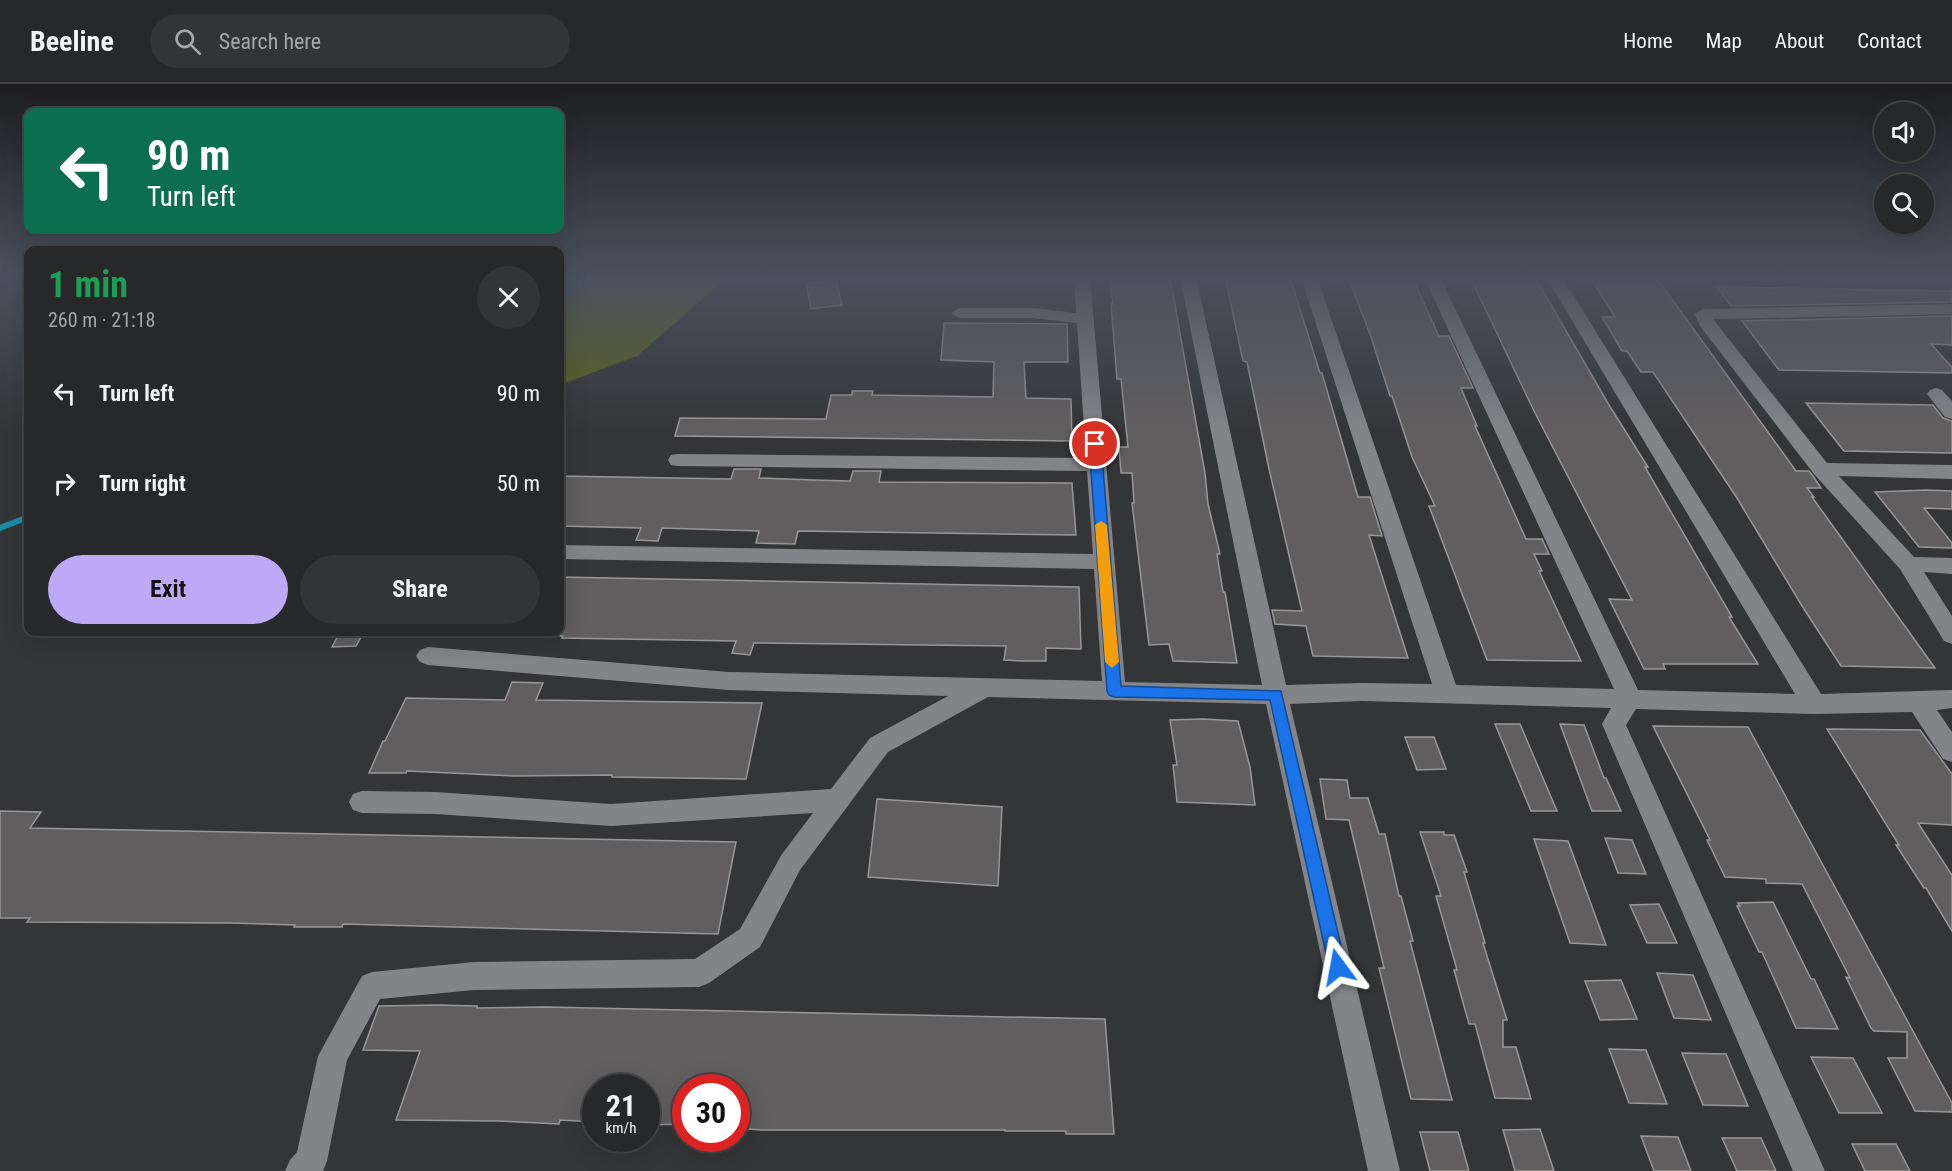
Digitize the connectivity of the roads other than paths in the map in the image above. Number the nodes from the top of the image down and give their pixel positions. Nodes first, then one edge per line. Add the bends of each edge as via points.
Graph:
1 (1086, 328) edge
2 (1198, 328) edge
3 (1325, 328) edge
4 (1455, 328) edge
5 (1584, 328) edge
6 (1710, 328) edge
7 (1936, 394) dead end
8 (1952, 413) edge
9 (678, 460) dead end
10 (1096, 465) junction
11 (1821, 469) junction
12 (1952, 472) edge
13 (564, 552) edge
14 (1104, 562) junction
15 (1908, 564) junction
16 (1952, 567) edge
17 (1952, 635) edge
18 (428, 656) dead end
19 (985, 688) junction
20 (1114, 691) junction
21 (1447, 694) junction
22 (1276, 695) junction
23 (1630, 699) junction
24 (1952, 699) edge
25 (1918, 702) junction
26 (1815, 704) junction
27 (1952, 752) edge
28 (838, 800) junction
29 (362, 801) dead end
30 (301, 1171) edge
31 (1384, 1171) edge
32 (1809, 1171) edge

1 - 10 street
2 - 22 street
3 - 21 street
4 - 23 street
5 - 26 street
6 - 11 street
7 - 8 street
9 - 10 street
10 - 14 street
11 - 12 street
11 - 15 street
13 - 14 street
14 - 20 street
15 - 16 street
15 - 17 street
18 - 19 street via 729,681
19 - 20 street
19 - 28 street via 879,745
20 - 22 street
21 - 22 street
21 - 23 street
22 - 31 street
23 - 26 street
23 - 32 street via 1614,724
24 - 25 street
25 - 26 street
25 - 27 street
28 - 29 street via 611,816
28 - 30 street via 791,862 750,938 699,973 474,976 372,986 333,1056 311,1161

